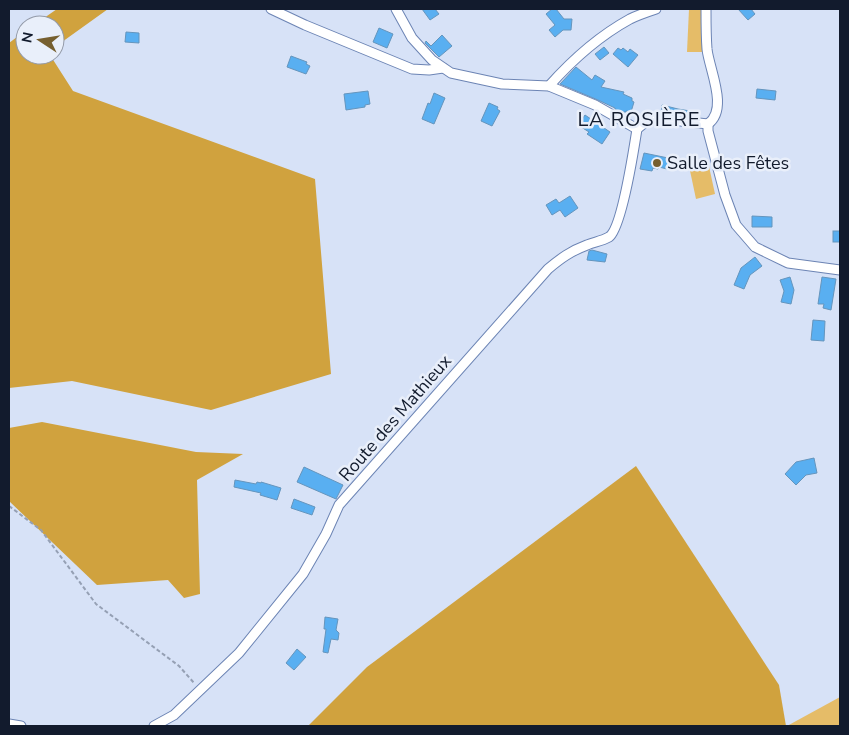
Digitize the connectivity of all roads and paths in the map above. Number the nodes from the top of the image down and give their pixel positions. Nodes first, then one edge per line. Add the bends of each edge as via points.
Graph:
1 (271, 9) edge
2 (396, 9) edge
3 (656, 9) edge
4 (706, 9) edge
5 (443, 68) junction
6 (549, 86) junction
7 (708, 124) junction
8 (637, 129) junction
9 (840, 270) edge
10 (9, 506) edge
11 (201, 690) junction
12 (10, 725) edge
13 (21, 726) edge
14 (154, 726) edge

1 - 5 street via 412,69
2 - 5 street via 412,38
3 - 6 street via 632,18 600,38
4 - 7 street via 707,50 717,92 717,111
5 - 6 street via 452,74 502,84
6 - 8 street via 595,105
7 - 8 street via 662,119 647,121
7 - 9 street via 725,195 736,225 755,247 788,263
8 - 11 street, Route des Mathieux via 620,214 611,235 567,254 548,269 339,505 303,574 239,653
10 - 11 path via 41,530 96,604 179,666
11 - 14 street, Route des Mathieux via 174,715
12 - 13 street

